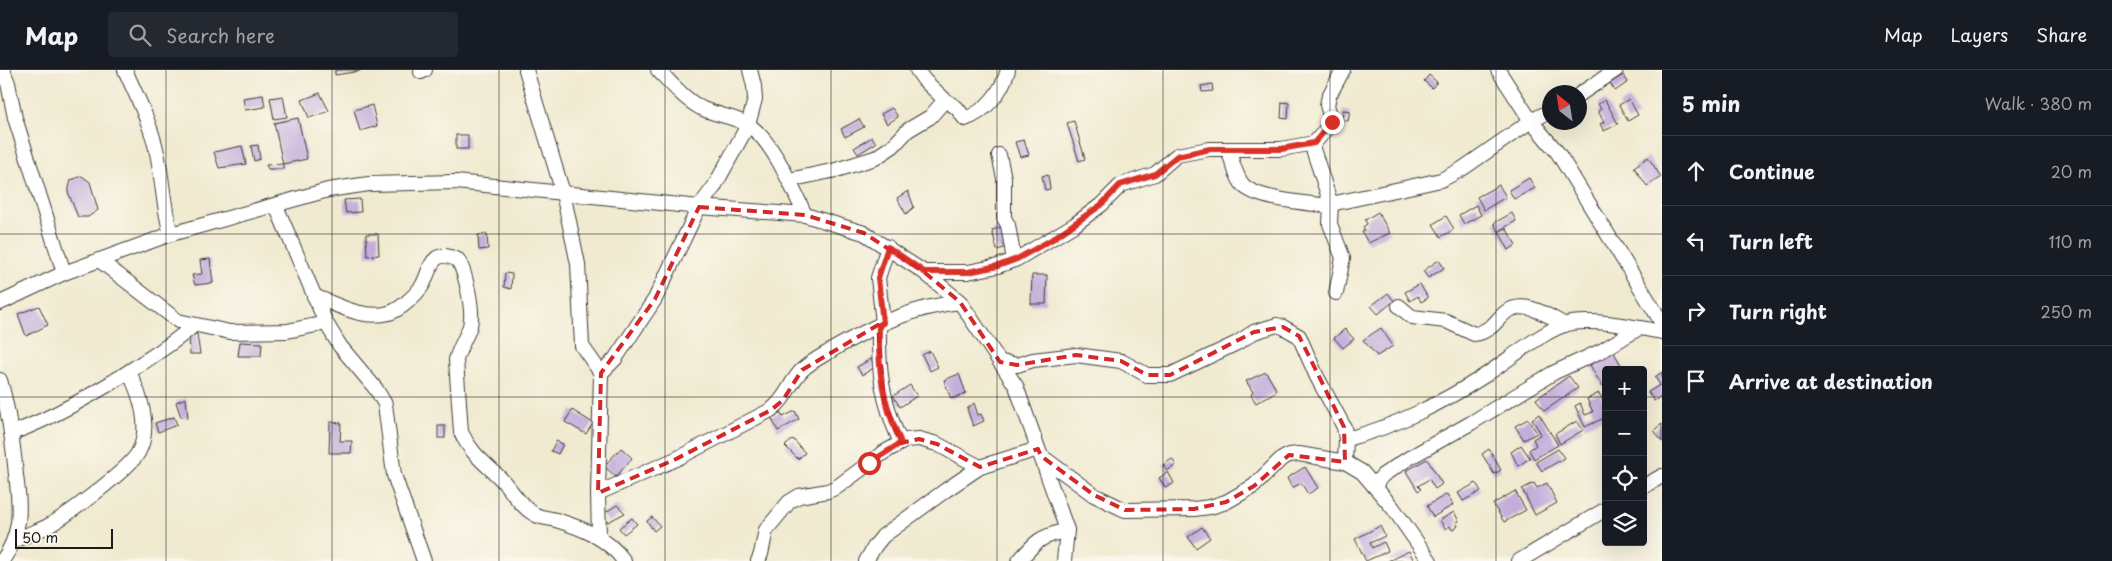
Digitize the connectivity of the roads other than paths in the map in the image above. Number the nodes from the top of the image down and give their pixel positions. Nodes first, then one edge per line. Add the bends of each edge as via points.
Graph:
1 (3, 70) edge
2 (125, 70) edge
3 (526, 70) edge
4 (658, 70) edge
5 (750, 70) edge
6 (918, 70) edge
7 (1008, 70) edge
8 (1343, 70) edge
9 (1498, 70) edge
10 (1616, 70) edge
11 (1587, 89) edge
12 (944, 100) junction
13 (1542, 115) edge
14 (1531, 121) junction
15 (748, 125) junction
16 (1314, 143) junction
17 (1227, 149) junction
18 (999, 155) dead end
19 (789, 180) junction
20 (563, 193) junction
21 (1330, 205) junction
22 (276, 206) junction
23 (699, 207) junction
24 (805, 215) junction
25 (171, 234) junction
26 (888, 247) junction
27 (99, 260) junction
28 (1014, 260) junction
29 (924, 272) junction
30 (64, 273) junction
31 (1336, 293) dead end
32 (314, 296) junction
33 (960, 302) junction
34 (0, 303) edge
35 (1399, 306) dead end
36 (326, 323) junction
37 (881, 324) junction
38 (1662, 324) edge
39 (194, 325) junction
40 (1565, 325) junction
41 (1639, 328) junction
42 (1662, 332) edge
43 (1000, 362) junction
44 (129, 372) junction
45 (601, 374) junction
46 (0, 380) edge
47 (12, 433) junction
48 (1346, 438) junction
49 (901, 443) junction
50 (1039, 452) junction
51 (1345, 462) junction
52 (980, 467) junction
53 (1662, 476) edge
54 (1647, 485) edge
55 (1374, 486) junction
56 (598, 493) junction
57 (1602, 511) edge
58 (1067, 530) junction
59 (599, 537) junction
60 (14, 541) junction
61 (2, 561) edge
62 (424, 561) edge
63 (625, 561) edge
64 (758, 561) edge
65 (866, 561) edge
66 (1019, 561) edge
67 (1064, 561) edge
68 (1430, 561) edge
69 (1520, 561) edge

1 - 30 street
2 - 25 street via 158,154 164,210
3 - 20 street
4 - 15 street via 690,102
5 - 15 street via 755,99
6 - 12 street
7 - 12 street via 1002,88 984,108 968,119
8 - 16 street via 1327,105 1332,122
9 - 14 street
10 - 11 street
12 - 19 street via 930,118 908,130 879,156
13 - 14 street
14 - 21 street via 1441,180
14 - 38 street via 1558,153
15 - 19 street via 768,146
15 - 23 street via 714,187
16 - 17 street via 1281,149
16 - 21 street via 1312,148
17 - 21 street via 1242,184 1253,192
17 - 28 street via 1177,156 1155,174 1120,185 1101,205
18 - 28 street via 1004,178 1004,218
19 - 24 street
20 - 22 street via 456,182 410,181 328,190
20 - 23 street
20 - 45 street via 578,264 582,346
21 - 31 street via 1330,224 1343,262
22 - 25 street
22 - 32 street
23 - 24 street
23 - 45 street via 655,300
24 - 26 street via 864,233
25 - 27 street
26 - 29 street
26 - 37 street via 878,278
27 - 30 street
27 - 39 street via 178,321
28 - 29 street via 968,272
29 - 33 street
30 - 34 street
32 - 36 street
32 - 59 street via 363,314 390,313 401,308 421,287 434,260 440,257 458,260 472,312 470,326 456,360 461,432 465,441 519,502 536,515
33 - 37 street via 932,305
33 - 43 street
35 - 40 street via 1412,317 1446,321 1474,334 1485,331 1513,308 1523,307 1535,309
36 - 39 street via 287,331 230,332
36 - 62 street via 385,404 394,475
37 - 49 street via 878,359 884,402
37 - 56 street via 802,370 784,400 772,410 676,460
39 - 44 street
40 - 41 street via 1586,323
40 - 48 street via 1452,394 1396,422
41 - 42 street
41 - 55 street via 1603,350 1553,373 1409,458 1383,475
43 - 48 street via 1017,365 1076,355 1121,360 1147,374 1170,375 1254,332 1277,325 1299,336 1344,427
43 - 50 street via 1016,386
44 - 47 street via 47,418
44 - 60 street via 137,387 144,422 138,452 121,472 54,522
45 - 56 street
46 - 47 street
47 - 60 street via 19,504
48 - 51 street
49 - 52 street via 919,439 937,444
49 - 64 street via 837,487 799,496 789,502 766,530
50 - 51 street via 1094,495 1126,510 1210,508 1254,486 1280,460 1290,455
50 - 52 street
50 - 58 street
51 - 55 street via 1362,472
52 - 65 street via 893,528 875,546
53 - 54 street
55 - 68 street
56 - 59 street
57 - 69 street
58 - 66 street via 1044,536
58 - 67 street
59 - 63 street
60 - 61 street

